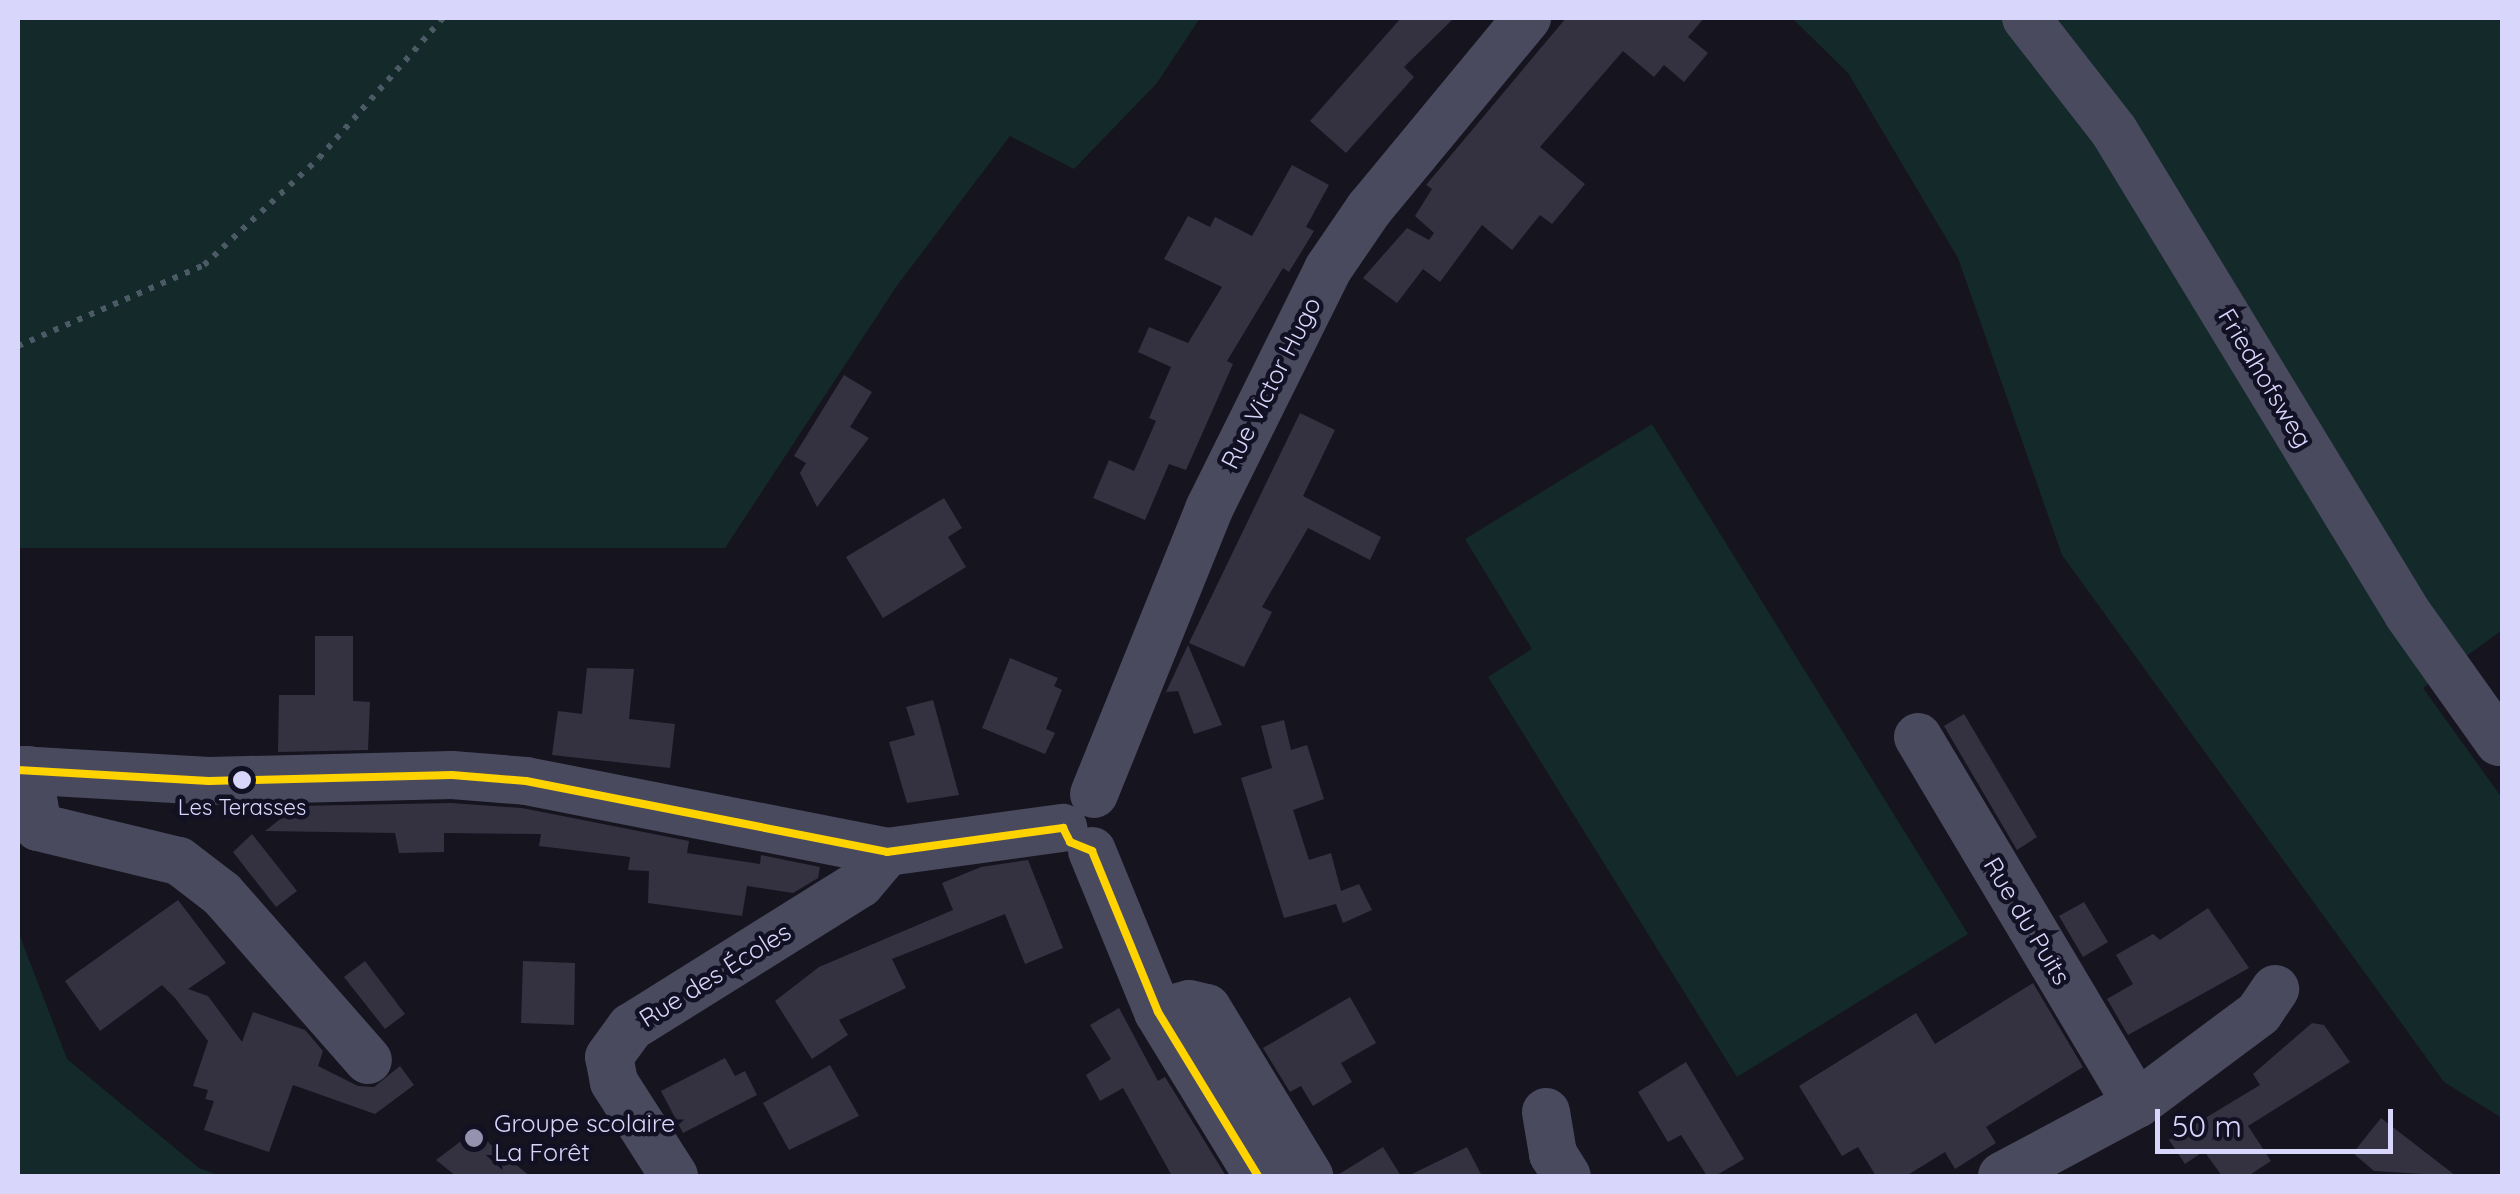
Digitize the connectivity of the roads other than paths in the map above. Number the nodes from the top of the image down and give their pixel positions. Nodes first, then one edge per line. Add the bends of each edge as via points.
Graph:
1 (1527, 18) edge
2 (2026, 18) edge
3 (1918, 737) dead end
4 (2500, 742) dead end
5 (23, 770) edge
6 (1083, 824) junction
7 (887, 852) junction
8 (2276, 989) dead end
9 (1158, 1012) junction
10 (368, 1060) dead end
11 (2138, 1104) junction
12 (1546, 1112) dead end
13 (674, 1176) edge
14 (1258, 1176) edge
15 (1309, 1176) edge
16 (1567, 1176) edge
17 (2002, 1176) edge

1 - 6 street, Rue Victor Hugo via 1368,209 1328,269 1208,509
2 - 4 street, Friedhofsweg via 2114,131 2408,614
3 - 11 street, Rue du Puits
5 - 7 street via 210,781 452,775 526,781
5 - 10 street via 38,827 179,861 222,894
6 - 7 street
6 - 9 street via 1124,941
7 - 13 street, Rue des Écoles via 860,884 631,1027 610,1056 614,1082
8 - 11 street via 2259,1014
9 - 14 street
9 - 15 street via 1188,1004 1208,1008
11 - 17 street
12 - 16 street via 1553,1154

